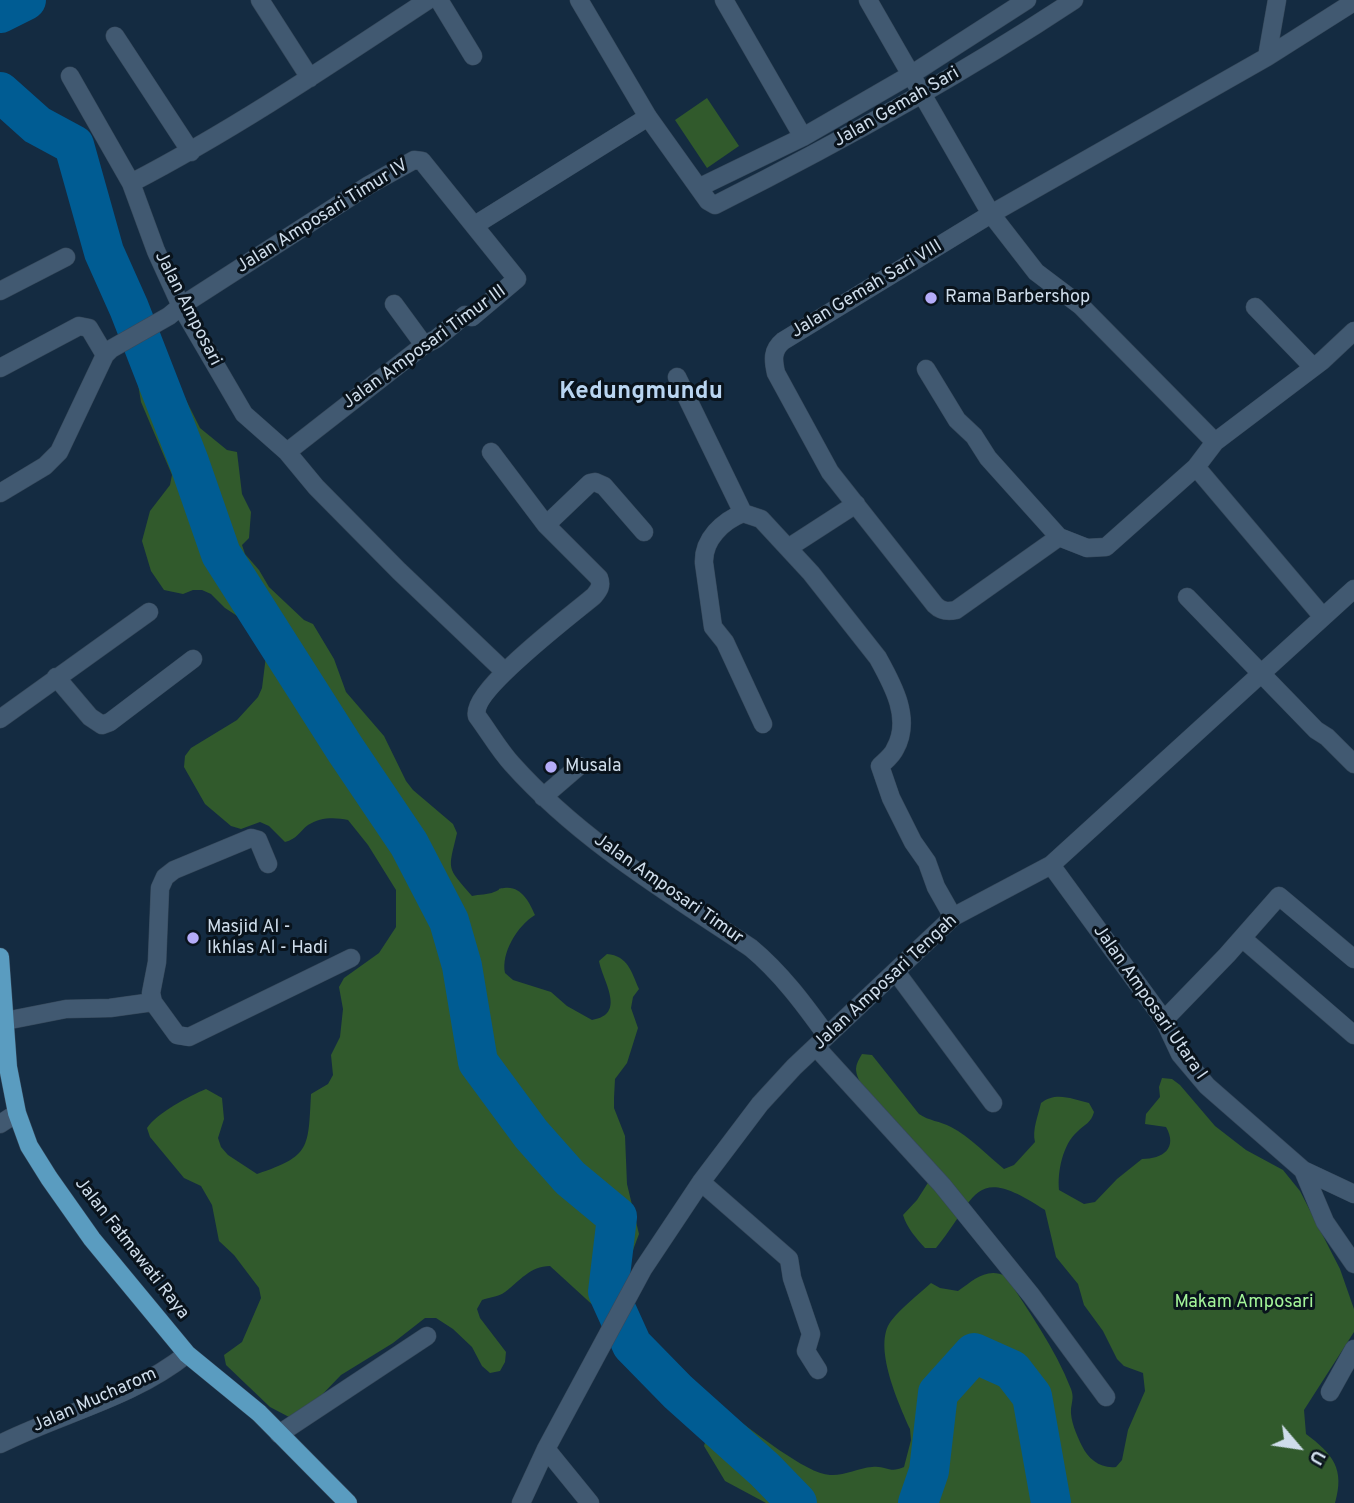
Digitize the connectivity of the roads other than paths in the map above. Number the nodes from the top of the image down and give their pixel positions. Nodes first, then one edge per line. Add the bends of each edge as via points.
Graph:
1 (260, 0) edge
2 (428, 0) edge
3 (439, 0) edge
4 (579, 0) edge
5 (724, 0) edge
6 (869, 0) edge
7 (1027, 0) edge
8 (1074, 0) edge
9 (1277, 0) edge
10 (1334, 0) edge
11 (1353, 3) edge
12 (115, 36) dead end
13 (473, 56) dead end
14 (1267, 57) junction
15 (912, 74) junction
16 (70, 76) dead end
17 (310, 78) junction
18 (923, 95) junction
19 (648, 117) junction
20 (803, 137) junction
21 (191, 152) junction
22 (131, 183) junction
23 (700, 187) junction
24 (991, 214) junction
25 (475, 225) junction
26 (66, 257) dead end
27 (508, 267) joint
28 (0, 291) edge
29 (394, 304) dead end
30 (1255, 307) dead end
31 (175, 311) junction
32 (1354, 331) edge
33 (424, 345) junction
34 (110, 350) junction
35 (1313, 367) junction
36 (0, 368) edge
37 (926, 369) dead end
38 (677, 377) dead end
39 (1215, 443) junction
40 (287, 452) junction
41 (491, 452) dead end
42 (1196, 467) junction
43 (0, 493) edge
44 (856, 504) junction
45 (743, 513) junction
46 (546, 525) junction
47 (643, 532) dead end
48 (1059, 537) junction
49 (788, 548) junction
50 (1354, 589) edge
51 (1187, 597) dead end
52 (149, 612) dead end
53 (1323, 617) junction
54 (193, 660) dead end
55 (504, 671) junction
56 (1261, 673) junction
57 (57, 677) junction
58 (0, 719) edge
59 (763, 724) dead end
60 (1354, 764) edge
61 (579, 766) dead end
62 (543, 797) junction
63 (268, 864) dead end
64 (1051, 865) junction
65 (953, 917) junction
66 (1242, 938) junction
67 (0, 957) edge
68 (351, 958) dead end
69 (1354, 959) edge
70 (897, 972) junction
71 (153, 1002) junction
72 (1164, 1020) junction
73 (5, 1021) junction
74 (1354, 1035) edge
75 (821, 1042) junction
76 (993, 1103) dead end
77 (17, 1113) junction
78 (0, 1124) edge
79 (1303, 1170) junction
80 (701, 1182) junction
81 (1354, 1194) edge
82 (1354, 1264) edge
83 (427, 1336) dead end
84 (1354, 1349) edge
85 (187, 1354) junction
86 (818, 1370) dead end
87 (1330, 1392) dead end
88 (1106, 1397) dead end
89 (279, 1434) junction
90 (0, 1444) edge
91 (546, 1450) junction
92 (348, 1503) edge
93 (521, 1503) edge
94 (590, 1503) edge

1 - 17 street
2 - 17 street
3 - 13 street
4 - 19 street
5 - 20 street
6 - 15 street
7 - 15 street, Jalan Gemah Sari
8 - 18 street, Jalan Gemah Sari
9 - 14 street
10 - 11 street, Jalan Gemah Sari VIII
11 - 14 street, Jalan Gemah Sari VIII
12 - 21 street
14 - 24 street, Jalan Gemah Sari VIII
15 - 18 street
15 - 20 street, Jalan Gemah Sari
16 - 22 street, Jalan Amposari
17 - 21 street
18 - 23 street, Jalan Gemah Sari via 715,205
18 - 24 street
19 - 23 street
19 - 25 street
20 - 23 street, Jalan Gemah Sari
21 - 22 street
22 - 31 street, Jalan Amposari
24 - 39 street via 1039,276 1081,306
24 - 44 street, Jalan Gemah Sari VIII via 776,348 776,373 830,472
25 - 27 street, Jalan Amposari Timur IV
25 - 31 street, Jalan Amposari Timur IV via 422,161 414,160
26 - 28 street
27 - 33 street, Jalan Amposari Timur III via 517,279 472,317 465,315
29 - 33 street
30 - 35 street
31 - 34 street
31 - 40 street, Jalan Amposari via 244,414
32 - 35 street
33 - 40 street, Jalan Amposari Timur III
34 - 36 street via 89,328 79,326
34 - 43 street via 59,452 45,466
35 - 39 street
37 - 48 street via 957,420
38 - 45 street
39 - 42 street
40 - 55 street, Jalan Amposari via 389,562
41 - 46 street
42 - 48 street via 1106,547 1087,548
42 - 53 street
44 - 48 street, Jalan Gemah Sari VIII via 944,611 956,610
44 - 49 street
45 - 49 street via 761,519
45 - 59 street via 730,518 714,535 704,563 713,627 725,642
46 - 47 street via 595,482 604,486
46 - 55 street via 599,578 600,589
49 - 65 street via 878,658 890,681 902,723 895,750 880,766 883,782
50 - 53 street, Jalan Amposari Tengah
51 - 56 street
52 - 57 street
53 - 56 street, Jalan Amposari Tengah
54 - 57 street via 102,725
55 - 62 street, Jalan Amposari Timur via 479,702 477,716
56 - 60 street
56 - 64 street, Jalan Amposari Tengah
57 - 58 street
61 - 62 street
62 - 75 street, Jalan Amposari Timur via 622,863 770,964 801,1000
63 - 71 street via 258,840 251,838 165,877 160,888
64 - 65 street, Jalan Amposari Tengah
64 - 72 street, Jalan Amposari Utara I
65 - 70 street, Jalan Amposari Tengah
66 - 69 street via 1279,896
66 - 72 street
66 - 74 street
67 - 73 main road, Jalan Fatmawati Raya
68 - 71 street via 189,1037 177,1035
70 - 75 street, Jalan Amposari Tengah
70 - 76 street
71 - 73 street via 66,1009
72 - 79 street, Jalan Amposari Utara I via 1180,1054 1207,1086
73 - 77 main road, Jalan Fatmawati Raya
75 - 80 street, Jalan Amposari Tengah via 760,1104
75 - 88 street, Jalan Amposari Timur via 1031,1295
77 - 78 street
77 - 85 main road, Jalan Fatmawati Raya via 29,1146 69,1208
79 - 81 street
79 - 82 street, Jalan Amposari Utara I via 1325,1222
80 - 86 street via 789,1259 811,1334 806,1351
80 - 91 street, Jalan Amposari Tengah via 643,1269
83 - 89 street
84 - 87 street
85 - 89 main road, Jalan Fatmawati Raya
85 - 90 street, Jalan Mucharom via 149,1380
89 - 92 main road, Jalan Fatmawati Raya
91 - 93 street, Jalan Amposari Tengah
91 - 94 street

